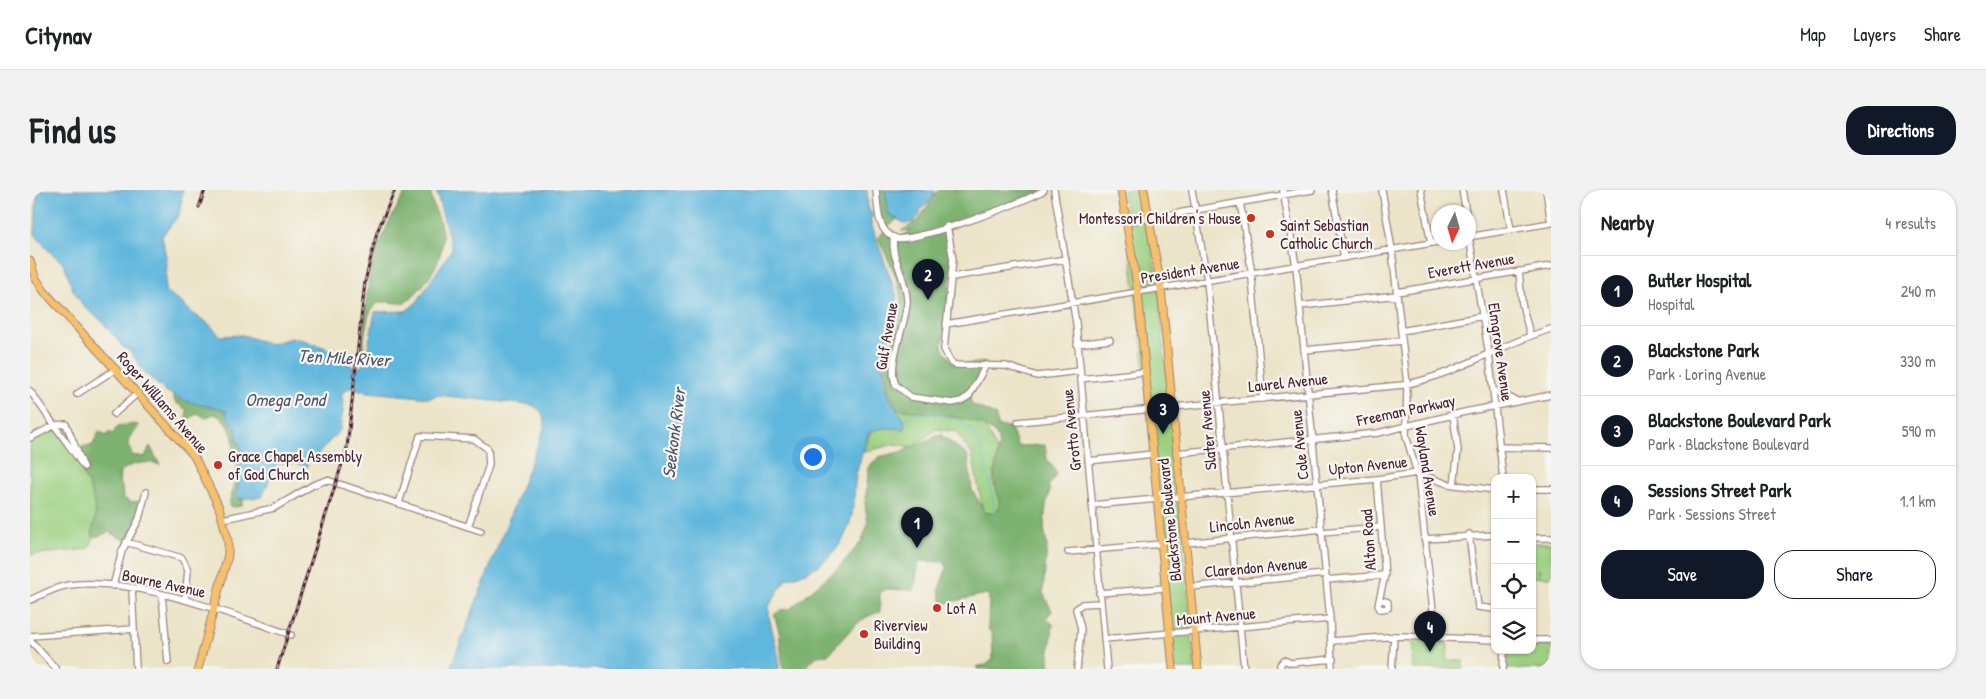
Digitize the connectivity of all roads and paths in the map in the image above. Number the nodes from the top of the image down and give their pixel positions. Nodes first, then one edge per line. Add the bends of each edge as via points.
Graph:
1 (876, 190) edge
2 (1044, 190) edge
3 (1054, 190) edge
4 (1121, 190) edge
5 (1144, 190) edge
6 (1192, 190) edge
7 (1312, 190) edge
8 (1332, 190) edge
9 (1382, 190) edge
10 (1421, 190) edge
11 (1462, 190) edge
12 (1504, 190) edge
13 (1546, 190) edge
14 (1284, 192) edge
15 (1240, 202) junction
16 (1465, 205) edge
17 (1196, 209) junction
18 (1149, 217) junction
19 (1126, 222) junction
20 (1551, 223) edge
21 (948, 226) junction
22 (1511, 230) junction
23 (1476, 236) edge
24 (894, 237) junction
25 (1431, 244) joint
26 (1392, 250) junction
27 (1471, 250) edge
28 (1344, 258) junction
29 (1066, 259) junction
30 (30, 261) edge
31 (1296, 266) junction
32 (1551, 266) edge
33 (1519, 271) junction
34 (1251, 273) junction
35 (952, 276) junction
36 (32, 278) edge
37 (1476, 278) junction
38 (1207, 281) junction
39 (1161, 288) junction
40 (1138, 292) junction
41 (1397, 294) junction
42 (1073, 303) junction
43 (1300, 306) junction
44 (1483, 316) junction
45 (946, 324) junction
46 (1551, 329) edge
47 (1401, 331) junction
48 (1530, 335) junction
49 (1110, 340) dead end
50 (1402, 341) junction
51 (1078, 344) junction
52 (1304, 350) junction
53 (1489, 355) junction
54 (986, 365) junction
55 (116, 369) junction
56 (1079, 371) junction
57 (1145, 372) junction
58 (1080, 379) junction
59 (1407, 384) junction
60 (1493, 390) junction
61 (30, 391) edge
62 (138, 393) junction
63 (78, 394) dead end
64 (1308, 394) junction
65 (1551, 395) edge
66 (1263, 399) junction
67 (1518, 401) junction
68 (1219, 403) junction
69 (1495, 406) junction
70 (1172, 407) junction
71 (1148, 409) junction
72 (114, 414) dead end
73 (1453, 414) junction
74 (1083, 416) junction
75 (1018, 422) dead end
76 (55, 425) junction
77 (1405, 427) junction
78 (30, 438) edge
79 (1312, 440) junction
80 (1500, 447) junction
81 (1223, 448) junction
82 (1551, 448) edge
83 (1176, 453) junction
84 (1153, 454) junction
85 (1088, 461) junction
86 (1417, 473) junction
87 (1503, 474) edge
88 (1377, 479) junction
89 (1317, 484) junction
90 (1454, 486) junction
91 (1536, 488) edge
92 (1551, 488) edge
93 (1491, 490) edge
94 (146, 492) dead end
95 (1227, 493) junction
96 (1180, 497) junction
97 (1157, 500) junction
98 (399, 503) junction
99 (1092, 506) junction
100 (223, 519) junction
101 (468, 527) junction
102 (1381, 527) junction
103 (481, 531) dead end
104 (1321, 531) junction
105 (1469, 534) junction
106 (1491, 534) edge
107 (1232, 538) junction
108 (1424, 538) junction
109 (1536, 538) edge
110 (1551, 538) edge
111 (126, 542) junction
112 (1186, 543) junction
113 (1161, 544) junction
114 (1096, 550) junction
115 (1068, 552) dead end
116 (1385, 575) junction
117 (1326, 577) junction
118 (1236, 583) junction
119 (113, 586) junction
120 (1190, 587) junction
121 (1165, 588) junction
122 (132, 589) junction
123 (1099, 593) junction
124 (162, 595) junction
125 (1380, 599) dead end
126 (30, 600) edge
127 (185, 600) junction
128 (1100, 603) junction
129 (214, 608) junction
130 (1491, 609) edge
131 (1330, 619) junction
132 (134, 628) junction
133 (1240, 628) junction
134 (1194, 632) junction
135 (1169, 634) junction
136 (291, 635) dead end
137 (30, 636) edge
138 (1394, 636) junction
139 (1436, 637) junction
140 (1104, 639) junction
141 (30, 640) edge
142 (1331, 640) junction
143 (1491, 640) edge
144 (1536, 640) edge
145 (1551, 640) edge
146 (1504, 654) edge
147 (1333, 658) junction
148 (168, 662) dead end
149 (1290, 666) edge
150 (56, 669) edge
151 (136, 669) edge
152 (198, 669) edge
153 (1077, 669) edge
154 (1107, 669) edge
155 (1173, 669) edge
156 (1198, 669) edge
157 (1244, 669) edge
158 (1281, 669) edge
159 (1332, 669) edge
160 (1392, 669) edge
161 (1503, 669) edge

1 - 24 street via 880,220 884,230
2 - 21 street via 1016,204
3 - 29 street, Grotto Avenue
4 - 19 main road, Blackstone Boulevard
5 - 18 main road, Blackstone Boulevard
6 - 17 street, Slater Avenue
7 - 14 street
8 - 28 street
9 - 26 street, Wayland Avenue
10 - 25 street
11 - 16 street
12 - 22 street
13 - 20 street
14 - 15 street
14 - 31 street, Cole Avenue
15 - 17 street
15 - 34 street
17 - 18 street
17 - 38 street, Slater Avenue
18 - 19 street
18 - 39 main road, Blackstone Boulevard
19 - 40 main road, Blackstone Boulevard
20 - 22 street
21 - 24 street
21 - 35 street
22 - 23 street
24 - 54 street, Gulf Avenue via 907,303 892,367 896,385 911,397 952,403 961,401 969,396
25 - 26 street, President Avenue
26 - 28 street, President Avenue
26 - 41 street, Wayland Avenue
27 - 37 street, Elmgrove Avenue
28 - 31 street, President Avenue
29 - 35 street
29 - 42 street, Grotto Avenue
30 - 36 main road, Roger Williams Avenue
31 - 34 street, President Avenue
31 - 43 street, Cole Avenue
32 - 33 street, Everett Avenue
33 - 37 street, Everett Avenue
33 - 48 street via 1522,304
34 - 38 street, President Avenue
34 - 66 street
35 - 45 street
36 - 55 main road, Roger Williams Avenue
37 - 41 street, Everett Avenue
37 - 44 street, Elmgrove Avenue
38 - 39 street, President Avenue
38 - 68 street, Slater Avenue
39 - 40 street, President Avenue
39 - 70 main road, Blackstone Boulevard
40 - 42 street, President Avenue
40 - 57 main road, Blackstone Boulevard
41 - 43 street, Everett Avenue
41 - 47 street, Wayland Avenue
42 - 45 street, President Avenue
42 - 51 street, Grotto Avenue
43 - 52 street, Cole Avenue
44 - 47 street
44 - 53 street, Elmgrove Avenue
45 - 54 street via 944,349 951,363
46 - 48 street, Laurel Avenue
47 - 50 street, Wayland Avenue
48 - 53 street, Laurel Avenue
49 - 51 street
50 - 52 street
50 - 59 street, Wayland Avenue
51 - 56 street, Grotto Avenue
52 - 64 street, Cole Avenue
53 - 59 street, Laurel Avenue via 1446,373
53 - 60 street, Elmgrove Avenue
54 - 56 street via 1006,366 1037,376
55 - 62 main road, Roger Williams Avenue
55 - 63 street
56 - 58 street, Grotto Avenue
57 - 58 street
57 - 71 main road, Blackstone Boulevard
58 - 74 street, Grotto Avenue
59 - 64 street, Laurel Avenue
59 - 77 street, Wayland Avenue
60 - 67 street
60 - 69 street, Elmgrove Avenue
61 - 76 street
62 - 72 street
62 - 100 main road, Roger Williams Avenue via 194,456
64 - 66 street, Laurel Avenue
64 - 79 street, Cole Avenue
65 - 67 street, Freeman Parkway
66 - 68 street, Laurel Avenue
67 - 69 street, Freeman Parkway
68 - 70 street, Laurel Avenue
68 - 81 street, Slater Avenue
69 - 73 street, Freeman Parkway
69 - 80 street, Elmgrove Avenue
70 - 71 street, Laurel Avenue
70 - 83 main road, Blackstone Boulevard
71 - 74 street, Laurel Avenue
71 - 84 main road, Blackstone Boulevard
73 - 77 street, Freeman Parkway
73 - 90 street via 1458,450
74 - 75 street, Laurel Avenue
74 - 85 street, Grotto Avenue
76 - 76 street via 66,424 84,467 81,467
76 - 78 street
77 - 79 street, Freeman Parkway
77 - 86 street, Wayland Avenue
79 - 81 street, Freeman Parkway
79 - 89 street, Cole Avenue
80 - 82 street
80 - 87 street, Elmgrove Avenue
81 - 83 street, Freeman Parkway
81 - 95 street, Slater Avenue
83 - 96 main road, Blackstone Boulevard
84 - 85 street
84 - 97 main road, Blackstone Boulevard
85 - 99 street, Grotto Avenue
86 - 88 street, Upton Avenue
86 - 90 street, Upton Avenue
86 - 108 street, Wayland Avenue
88 - 89 street, Upton Avenue
88 - 102 street, Alton Road
89 - 95 street, Upton Avenue
89 - 104 street, Cole Avenue
90 - 93 street, Upton Avenue
91 - 92 street
94 - 111 street via 139,519
95 - 96 street, Upton Avenue
95 - 107 street, Slater Avenue
96 - 97 street, Upton Avenue
96 - 112 main road, Blackstone Boulevard
97 - 99 street, Upton Avenue
97 - 113 main road, Blackstone Boulevard
98 - 100 street via 327,480 274,508
98 - 101 street
98 - 101 street via 420,436 474,439 488,449 490,461
99 - 114 street, Grotto Avenue
100 - 129 main road, Roger Williams Avenue via 228,555
101 - 103 street
102 - 104 street, Lincoln Avenue
102 - 116 street, Alton Road
104 - 107 street, Lincoln Avenue
104 - 117 street, Cole Avenue
105 - 106 street
105 - 108 street
105 - 130 street via 1478,607
107 - 112 street, Lincoln Avenue
107 - 118 street, Slater Avenue
108 - 139 street, Wayland Avenue
109 - 110 street
111 - 119 street
111 - 127 street via 182,558 188,570
112 - 120 main road, Blackstone Boulevard
113 - 114 street
113 - 121 main road, Blackstone Boulevard
114 - 115 street
114 - 123 street, Grotto Avenue
116 - 117 street, Clarendon Avenue
116 - 125 street, Alton Road
117 - 118 street, Clarendon Avenue
117 - 131 street, Cole Avenue
118 - 120 street, Clarendon Avenue
118 - 133 street, Slater Avenue
119 - 122 street, Bourne Avenue
119 - 126 street, Bourne Avenue via 69,585
120 - 134 main road, Blackstone Boulevard
121 - 123 street
121 - 135 main road, Blackstone Boulevard
122 - 124 street, Bourne Avenue
122 - 132 street
123 - 128 street, Grotto Avenue
124 - 127 street, Bourne Avenue
124 - 148 street
127 - 129 street, Bourne Avenue
128 - 140 street, Grotto Avenue
128 - 153 street via 1082,604 1076,609 1081,629
129 - 136 street, Bourne Avenue
129 - 152 main road, Roger Williams Avenue
131 - 133 street, Mount Avenue
131 - 142 street, Cole Avenue
132 - 137 street
132 - 151 street
133 - 134 street, Mount Avenue
133 - 157 street, Slater Avenue
134 - 135 street, Mount Avenue
134 - 156 main road, Blackstone Boulevard
135 - 140 street, Mount Avenue
135 - 155 main road, Blackstone Boulevard
138 - 139 street
138 - 142 street
138 - 160 street
139 - 143 street
140 - 154 street, Grotto Avenue
141 - 150 street
142 - 147 street, Cole Avenue
144 - 145 street
146 - 161 street
147 - 149 street
147 - 159 street, Cole Avenue
149 - 158 street via 1284,660

